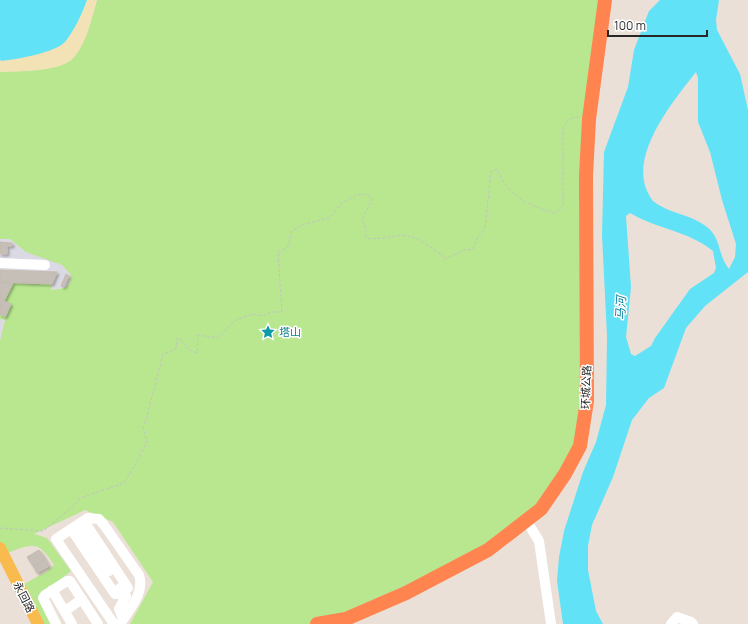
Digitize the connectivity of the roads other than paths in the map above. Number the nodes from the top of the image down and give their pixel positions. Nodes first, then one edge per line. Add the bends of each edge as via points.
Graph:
1 (605, 0) edge
2 (0, 263) edge
3 (45, 265) dead end
4 (526, 520) junction
5 (78, 525) junction
6 (0, 548) edge
7 (52, 590) junction
8 (126, 590) junction
9 (136, 599) junction
10 (82, 600) junction
11 (58, 601) junction
12 (48, 608) junction
13 (67, 620) edge
14 (122, 621) edge
15 (94, 623) edge
16 (38, 624) edge
17 (56, 624) edge
18 (114, 624) edge
19 (317, 624) edge
20 (551, 624) edge
21 (671, 624) edge
22 (693, 624) edge

1 - 4 highway, 环城公路 via 590,115 586,176 588,401 580,446 541,509
2 - 3 street
4 - 19 highway, 环城公路 via 488,550 406,593 346,619
4 - 20 street via 539,541
5 - 8 street
5 - 8 street via 100,538 126,576
5 - 8 street via 82,550 107,588 115,594
5 - 9 street via 93,517 99,519 139,575 141,586
5 - 18 street via 56,539
6 - 16 main road, 永回路
7 - 10 street via 70,581
7 - 11 street
7 - 12 street via 43,598
8 - 9 street
8 - 14 street via 119,609
9 - 14 street
10 - 13 street
10 - 15 street
11 - 12 street
11 - 13 street
12 - 17 street
21 - 22 street via 677,617

